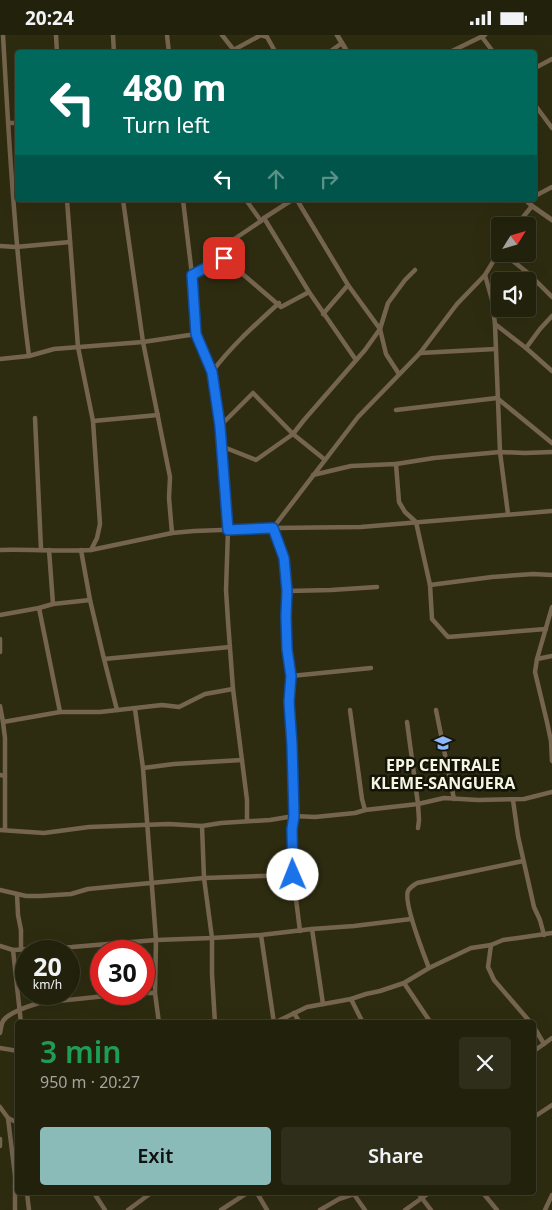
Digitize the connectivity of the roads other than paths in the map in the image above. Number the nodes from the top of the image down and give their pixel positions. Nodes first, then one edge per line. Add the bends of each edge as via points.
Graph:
1 (3, 35) edge
2 (56, 35) edge
3 (112, 35) edge
4 (167, 35) edge
5 (222, 35) edge
6 (337, 35) edge
7 (484, 36) edge
8 (342, 43) junction
9 (233, 49) joint
10 (57, 50) edge
11 (114, 50) edge
12 (169, 50) edge
13 (274, 50) edge
14 (332, 50) edge
15 (346, 50) edge
16 (454, 50) edge
17 (492, 50) edge
18 (552, 59) edge
19 (537, 67) edge
20 (537, 108) edge
21 (8, 123) junction
22 (15, 123) edge
23 (552, 128) edge
24 (552, 187) edge
25 (537, 194) edge
26 (67, 202) edge
27 (123, 202) edge
28 (182, 202) edge
29 (248, 202) edge
30 (289, 202) edge
31 (298, 202) edge
32 (528, 202) edge
33 (532, 205) junction
34 (523, 217) edge
35 (263, 219) junction
36 (552, 220) edge
37 (70, 242) junction
38 (0, 246) edge
39 (16, 247) junction
40 (224, 258) junction
41 (492, 263) edge
42 (515, 263) edge
43 (415, 270) dead end
44 (192, 275) junction
45 (485, 275) junction
46 (348, 285) junction
47 (309, 292) junction
48 (552, 297) edge
49 (279, 303) junction
50 (323, 314) junction
51 (552, 316) edge
52 (495, 324) junction
53 (380, 329) junction
54 (196, 334) junction
55 (143, 342) junction
56 (78, 347) junction
57 (526, 348) junction
58 (495, 349) junction
59 (420, 353) junction
60 (29, 356) junction
61 (0, 359) edge
62 (356, 359) junction
63 (552, 371) edge
64 (212, 372) junction
65 (399, 374) junction
66 (497, 398) junction
67 (396, 410) dead end
68 (158, 415) junction
69 (35, 418) dead end
70 (93, 421) junction
71 (220, 426) junction
72 (293, 434) junction
73 (552, 443) edge
74 (221, 446) junction
75 (500, 452) junction
76 (552, 452) edge
77 (324, 459) junction
78 (396, 464) junction
79 (313, 475) junction
80 (552, 511) edge
81 (508, 514) junction
82 (416, 522) junction
83 (273, 528) junction
84 (228, 530) junction
85 (172, 533) junction
86 (42, 549) junction
87 (91, 549) junction
88 (0, 550) edge
89 (48, 550) junction
90 (81, 550) junction
91 (552, 575) edge
92 (430, 585) junction
93 (377, 587) dead end
94 (287, 591) junction
95 (90, 601) junction
96 (53, 604) junction
97 (552, 607) edge
98 (39, 608) junction
99 (0, 615) edge
100 (546, 629) junction
101 (0, 639) edge
102 (230, 647) junction
103 (0, 652) edge
104 (552, 656) edge
105 (104, 659) junction
106 (537, 659) junction
107 (370, 668) dead end
108 (291, 676) junction
109 (233, 689) junction
110 (0, 705) edge
111 (135, 709) junction
112 (117, 710) junction
113 (350, 710) dead end
114 (436, 710) dead end
115 (60, 712) junction
116 (3, 722) junction
117 (406, 722) dead end
118 (242, 760) junction
119 (552, 761) edge
120 (143, 768) junction
121 (3, 776) edge
122 (552, 793) edge
123 (454, 799) junction
124 (513, 800) junction
125 (418, 804) junction
126 (365, 809) junction
127 (294, 816) junction
128 (247, 821) junction
129 (147, 825) junction
130 (202, 826) junction
131 (418, 828) dead end
132 (2, 830) edge
133 (523, 861) junction
134 (293, 875) junction
135 (204, 878) junction
136 (152, 883) junction
137 (0, 890) edge
138 (17, 894) junction
139 (411, 919) junction
140 (312, 929) junction
141 (300, 931) junction
142 (552, 933) edge
143 (261, 935) junction
144 (544, 935) junction
145 (212, 938) junction
146 (22, 940) edge
147 (156, 940) junction
148 (491, 945) junction
149 (0, 946) edge
150 (80, 946) edge
151 (13, 950) joint
152 (429, 968) junction
153 (404, 983) junction
154 (155, 993) joint
155 (90, 998) edge
156 (351, 999) junction
157 (323, 1003) junction
158 (20, 1010) junction
159 (294, 1013) junction
160 (21, 1020) edge
161 (159, 1020) edge
162 (215, 1020) edge
163 (274, 1020) edge
164 (280, 1020) edge
165 (298, 1020) edge
166 (362, 1020) edge
167 (429, 1020) edge
168 (528, 1020) edge
169 (536, 1030) edge
170 (0, 1033) edge
171 (552, 1038) edge
172 (544, 1044) junction
173 (0, 1048) edge
174 (15, 1050) edge
175 (536, 1050) edge
176 (552, 1105) edge
177 (0, 1107) edge
178 (536, 1116) edge
179 (8, 1118) junction
180 (15, 1122) edge
181 (0, 1139) edge
182 (0, 1146) edge
183 (27, 1195) edge
184 (96, 1195) edge
185 (148, 1195) edge
186 (244, 1195) edge
187 (258, 1195) edge
188 (349, 1195) edge
189 (355, 1195) edge
190 (420, 1195) edge
191 (426, 1195) edge
192 (485, 1195) edge
193 (552, 1195) edge
194 (422, 1198) junction
195 (102, 1203) junction
196 (15, 1210) edge
197 (29, 1210) edge
198 (100, 1210) edge
199 (105, 1210) edge
200 (128, 1210) edge
201 (222, 1210) edge
202 (267, 1210) edge
203 (320, 1210) edge
204 (365, 1210) edge
205 (405, 1210) edge
206 (431, 1210) edge
207 (497, 1210) edge
208 (545, 1210) edge

1 - 21 street
2 - 10 street
3 - 11 street
4 - 12 street
5 - 9 street
6 - 8 street
7 - 16 street
7 - 17 street
8 - 14 street
8 - 15 street
9 - 13 street via 263,35
18 - 19 street
20 - 23 street
21 - 22 street
21 - 39 street
24 - 25 street
26 - 37 street
27 - 55 street
28 - 44 street
29 - 35 street
30 - 35 street
31 - 46 street
32 - 33 street
33 - 34 street
33 - 36 street
35 - 40 street via 230,242
35 - 47 street
37 - 39 street
37 - 56 street
38 - 39 street
39 - 60 street
40 - 44 street
40 - 49 street
41 - 45 street
42 - 48 street
43 - 53 street via 388,303
44 - 54 street
45 - 52 street
45 - 59 street via 457,304
46 - 50 street
46 - 53 street
47 - 49 street via 282,307
47 - 50 street
49 - 64 street via 241,338
50 - 62 street
51 - 57 street
52 - 57 street
52 - 58 street
53 - 62 street
53 - 65 street via 386,354
54 - 55 street
54 - 64 street
55 - 56 street
55 - 68 street
56 - 60 street
56 - 70 street
57 - 63 street
58 - 59 street
58 - 66 street
59 - 65 street
60 - 61 street
62 - 72 street
64 - 71 street
65 - 77 street
66 - 67 street
66 - 73 street
66 - 75 street
68 - 70 street
68 - 85 street via 170,477
69 - 86 street
70 - 87 street via 100,525
71 - 72 street via 253,393
71 - 74 street
72 - 74 street via 256,460
72 - 77 street
74 - 84 street
75 - 76 street
75 - 78 street
75 - 81 street
77 - 79 street
78 - 79 street via 351,466
78 - 82 street via 399,502
79 - 83 street
80 - 81 street
81 - 82 street
82 - 83 street via 361,527
82 - 92 street
83 - 84 street
83 - 94 street via 284,558
84 - 85 street
84 - 102 street via 226,590
85 - 87 street
86 - 88 street
86 - 89 street
87 - 90 street
89 - 90 street
89 - 96 street
90 - 95 street
91 - 92 street via 492,577
92 - 100 street via 432,619 448,637
93 - 94 street
94 - 108 street via 287,649
95 - 96 street
95 - 105 street
96 - 98 street
97 - 100 street
98 - 99 street
98 - 115 street
100 - 106 street
101 - 103 street
102 - 105 street
102 - 109 street
104 - 106 street
105 - 112 street
106 - 119 street via 535,672 551,741
107 - 108 street
108 - 127 street via 289,702
109 - 111 street via 205,694 179,707 162,705
109 - 118 street
110 - 116 street
111 - 112 street
111 - 120 street
112 - 115 street
113 - 126 street
114 - 123 street
115 - 116 street
116 - 121 street
117 - 125 street
118 - 120 street
118 - 128 street
120 - 129 street
121 - 132 street
122 - 124 street
123 - 124 street
123 - 125 street
124 - 133 street
125 - 126 street
125 - 131 street
126 - 127 street via 315,817
127 - 128 street
127 - 134 street
128 - 130 street
129 - 130 street
129 - 132 street via 89,827 49,833
129 - 136 street
130 - 135 street
133 - 139 street via 417,883 407,894
133 - 144 street
134 - 135 street
134 - 141 street
135 - 136 street
135 - 145 street
136 - 138 street via 88,889 71,894
136 - 147 street
137 - 138 street
138 - 146 street
139 - 140 street
139 - 152 street
140 - 141 street
140 - 157 street
141 - 143 street
142 - 144 street
143 - 145 street
143 - 163 street
144 - 148 street
145 - 147 street
145 - 162 street
147 - 150 street
147 - 154 street
148 - 152 street via 470,948
148 - 168 street via 490,973
149 - 151 street
151 - 158 street
152 - 153 street
153 - 156 street
153 - 167 street
154 - 161 street
155 - 158 street via 39,1003
156 - 157 street
156 - 166 street
157 - 159 street
158 - 160 street
158 - 170 street via 4,1019
159 - 164 street
159 - 165 street
169 - 172 street
171 - 172 street
172 - 175 street
173 - 174 street
176 - 178 street
177 - 179 street
179 - 180 street
179 - 196 street via 15,1176
181 - 182 street
183 - 197 street
184 - 195 street
185 - 200 street
186 - 201 street
187 - 202 street
188 - 203 street
189 - 204 street
190 - 194 street
191 - 194 street
192 - 207 street
193 - 208 street
194 - 205 street
194 - 206 street
195 - 198 street
195 - 199 street

